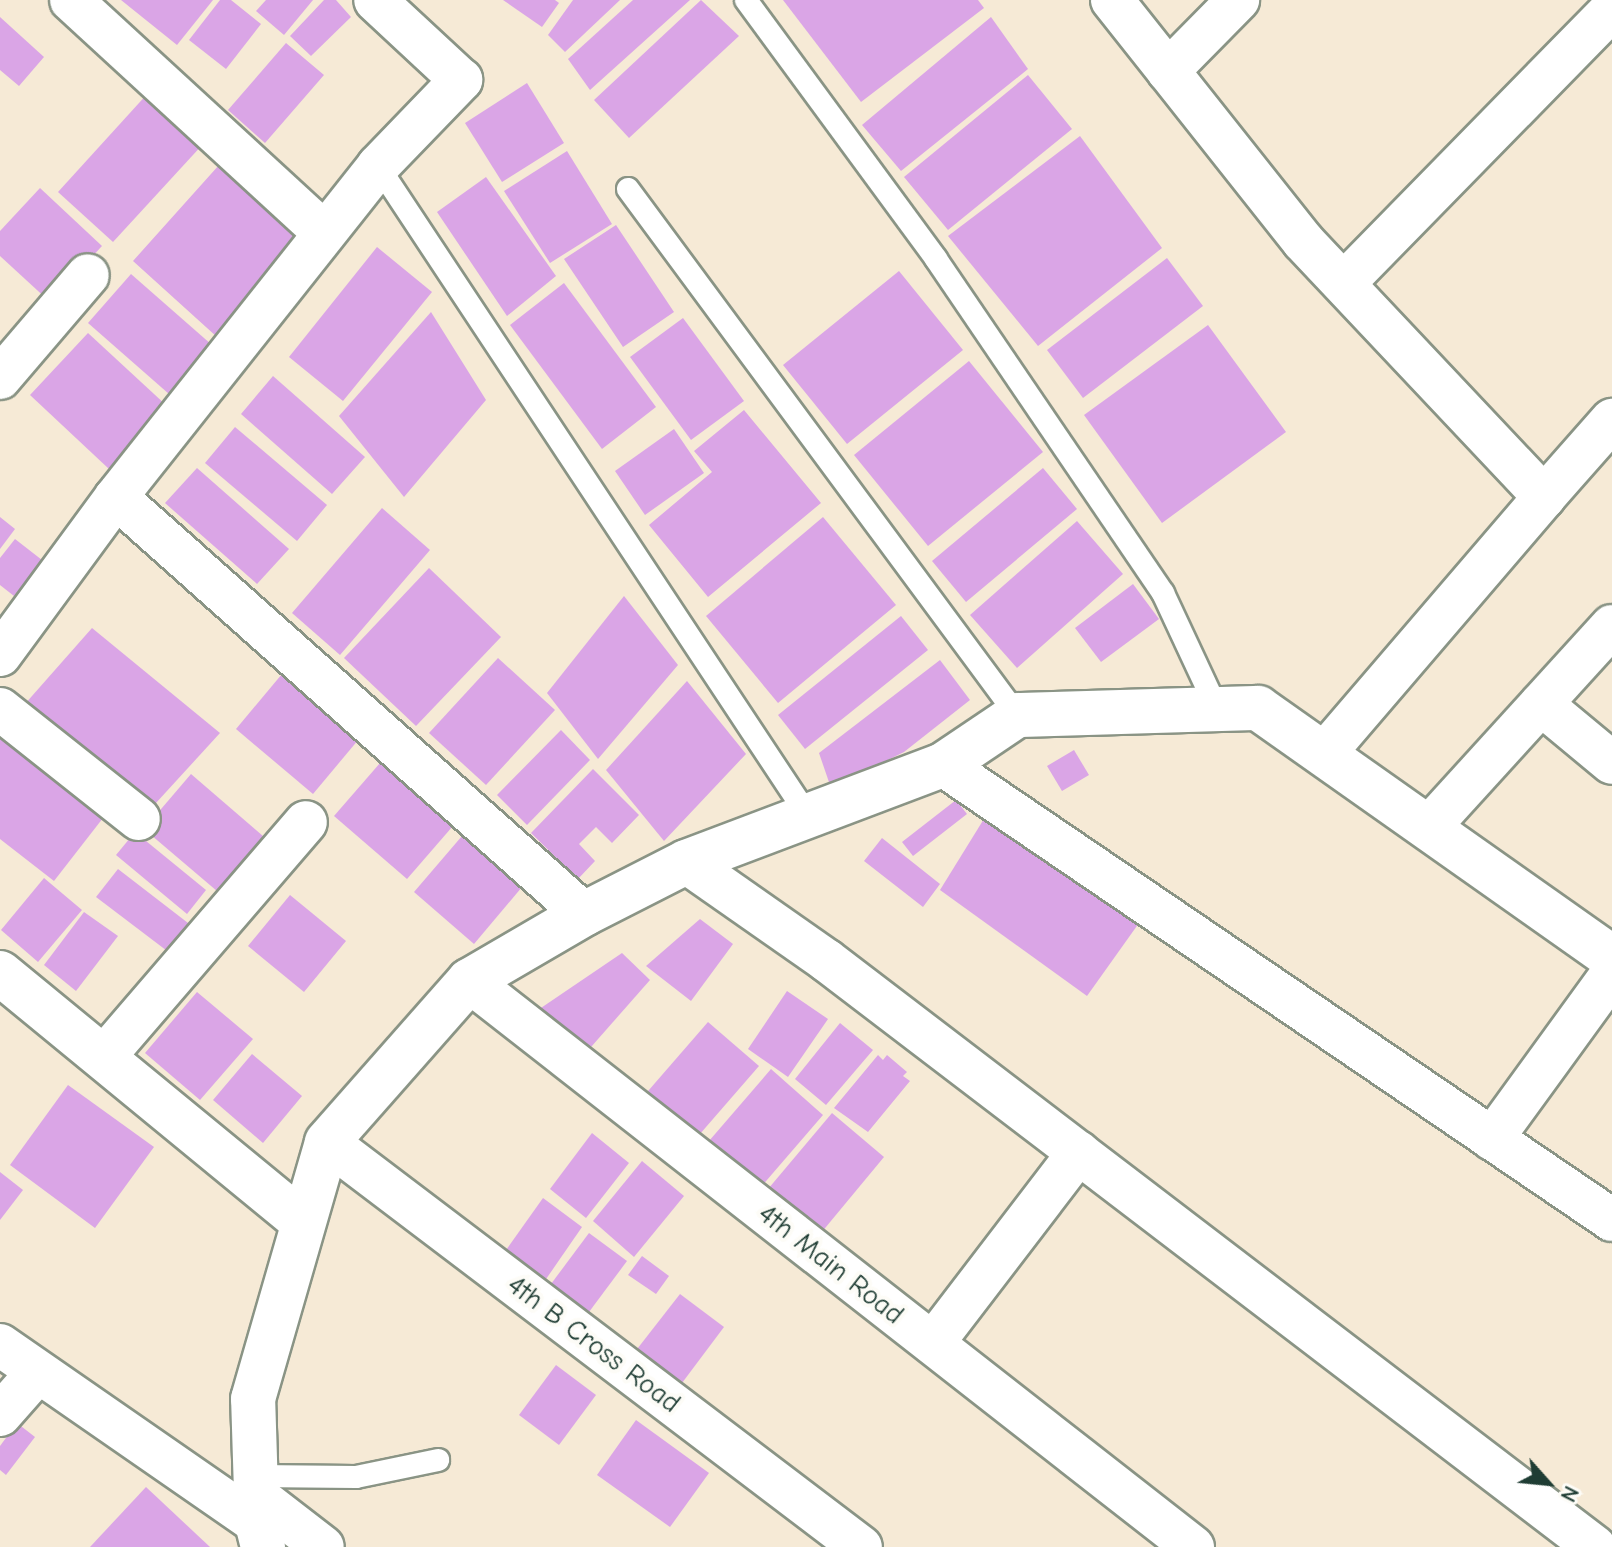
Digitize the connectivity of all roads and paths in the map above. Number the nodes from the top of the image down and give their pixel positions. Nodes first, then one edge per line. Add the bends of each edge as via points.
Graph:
1 (71, 0) edge
2 (375, 0) edge
3 (746, 0) edge
4 (1112, 0) edge
5 (1238, 0) edge
6 (1612, 9) edge
7 (1168, 71) junction
8 (378, 166) junction
9 (628, 189) dead end
10 (324, 233) junction
11 (88, 275) dead end
12 (1344, 283) junction
13 (0, 378) edge
14 (1612, 420) edge
15 (116, 497) junction
16 (1544, 497) junction
17 (1612, 626) edge
18 (0, 655) edge
19 (1541, 704) junction
20 (0, 709) edge
21 (1217, 709) junction
22 (1017, 715) junction
23 (1324, 754) junction
24 (1612, 763) edge
25 (943, 765) junction
26 (806, 813) junction
27 (139, 819) dead end
28 (306, 822) dead end
29 (1428, 828) junction
30 (686, 862) junction
31 (584, 914) junction
32 (1612, 958) edge
33 (0, 973) edge
34 (1612, 974) edge
35 (469, 981) junction
36 (103, 1058) junction
37 (1492, 1139) junction
38 (327, 1142) junction
39 (1079, 1152) junction
40 (1612, 1220) edge
41 (302, 1221) junction
42 (933, 1343) junction
43 (0, 1345) edge
44 (37, 1373) junction
45 (0, 1415) edge
46 (438, 1460) dead end
47 (258, 1510) edge
48 (323, 1547) edge
49 (861, 1547) edge
50 (1193, 1547) edge
51 (1595, 1547) edge

1 - 10 street
2 - 8 street via 461,80
3 - 21 lane via 936,259 1163,593
4 - 7 street
5 - 7 street
6 - 12 street
7 - 12 street via 1303,241
8 - 10 street
8 - 26 lane
9 - 22 lane
10 - 15 street
11 - 13 street
12 - 16 street
14 - 16 street
15 - 18 street
15 - 31 street
16 - 23 street
17 - 19 street
19 - 24 street
19 - 29 street
20 - 27 street
21 - 22 street
21 - 23 street via 1258,708
22 - 25 street
23 - 29 street
25 - 26 street
25 - 37 street
26 - 30 street
28 - 36 street
29 - 32 street
30 - 31 street
30 - 39 street via 826,960
31 - 35 street
33 - 36 street
34 - 37 street
35 - 38 street
35 - 42 street, 4th Main Road
36 - 41 street
37 - 40 street
38 - 41 street
38 - 49 street, 4th B Cross Road
39 - 42 street
39 - 51 street
41 - 47 street via 253,1399
42 - 50 street, 4th Main Road
43 - 44 street
44 - 45 street
44 - 47 street
46 - 47 lane via 356,1477
47 - 48 street

